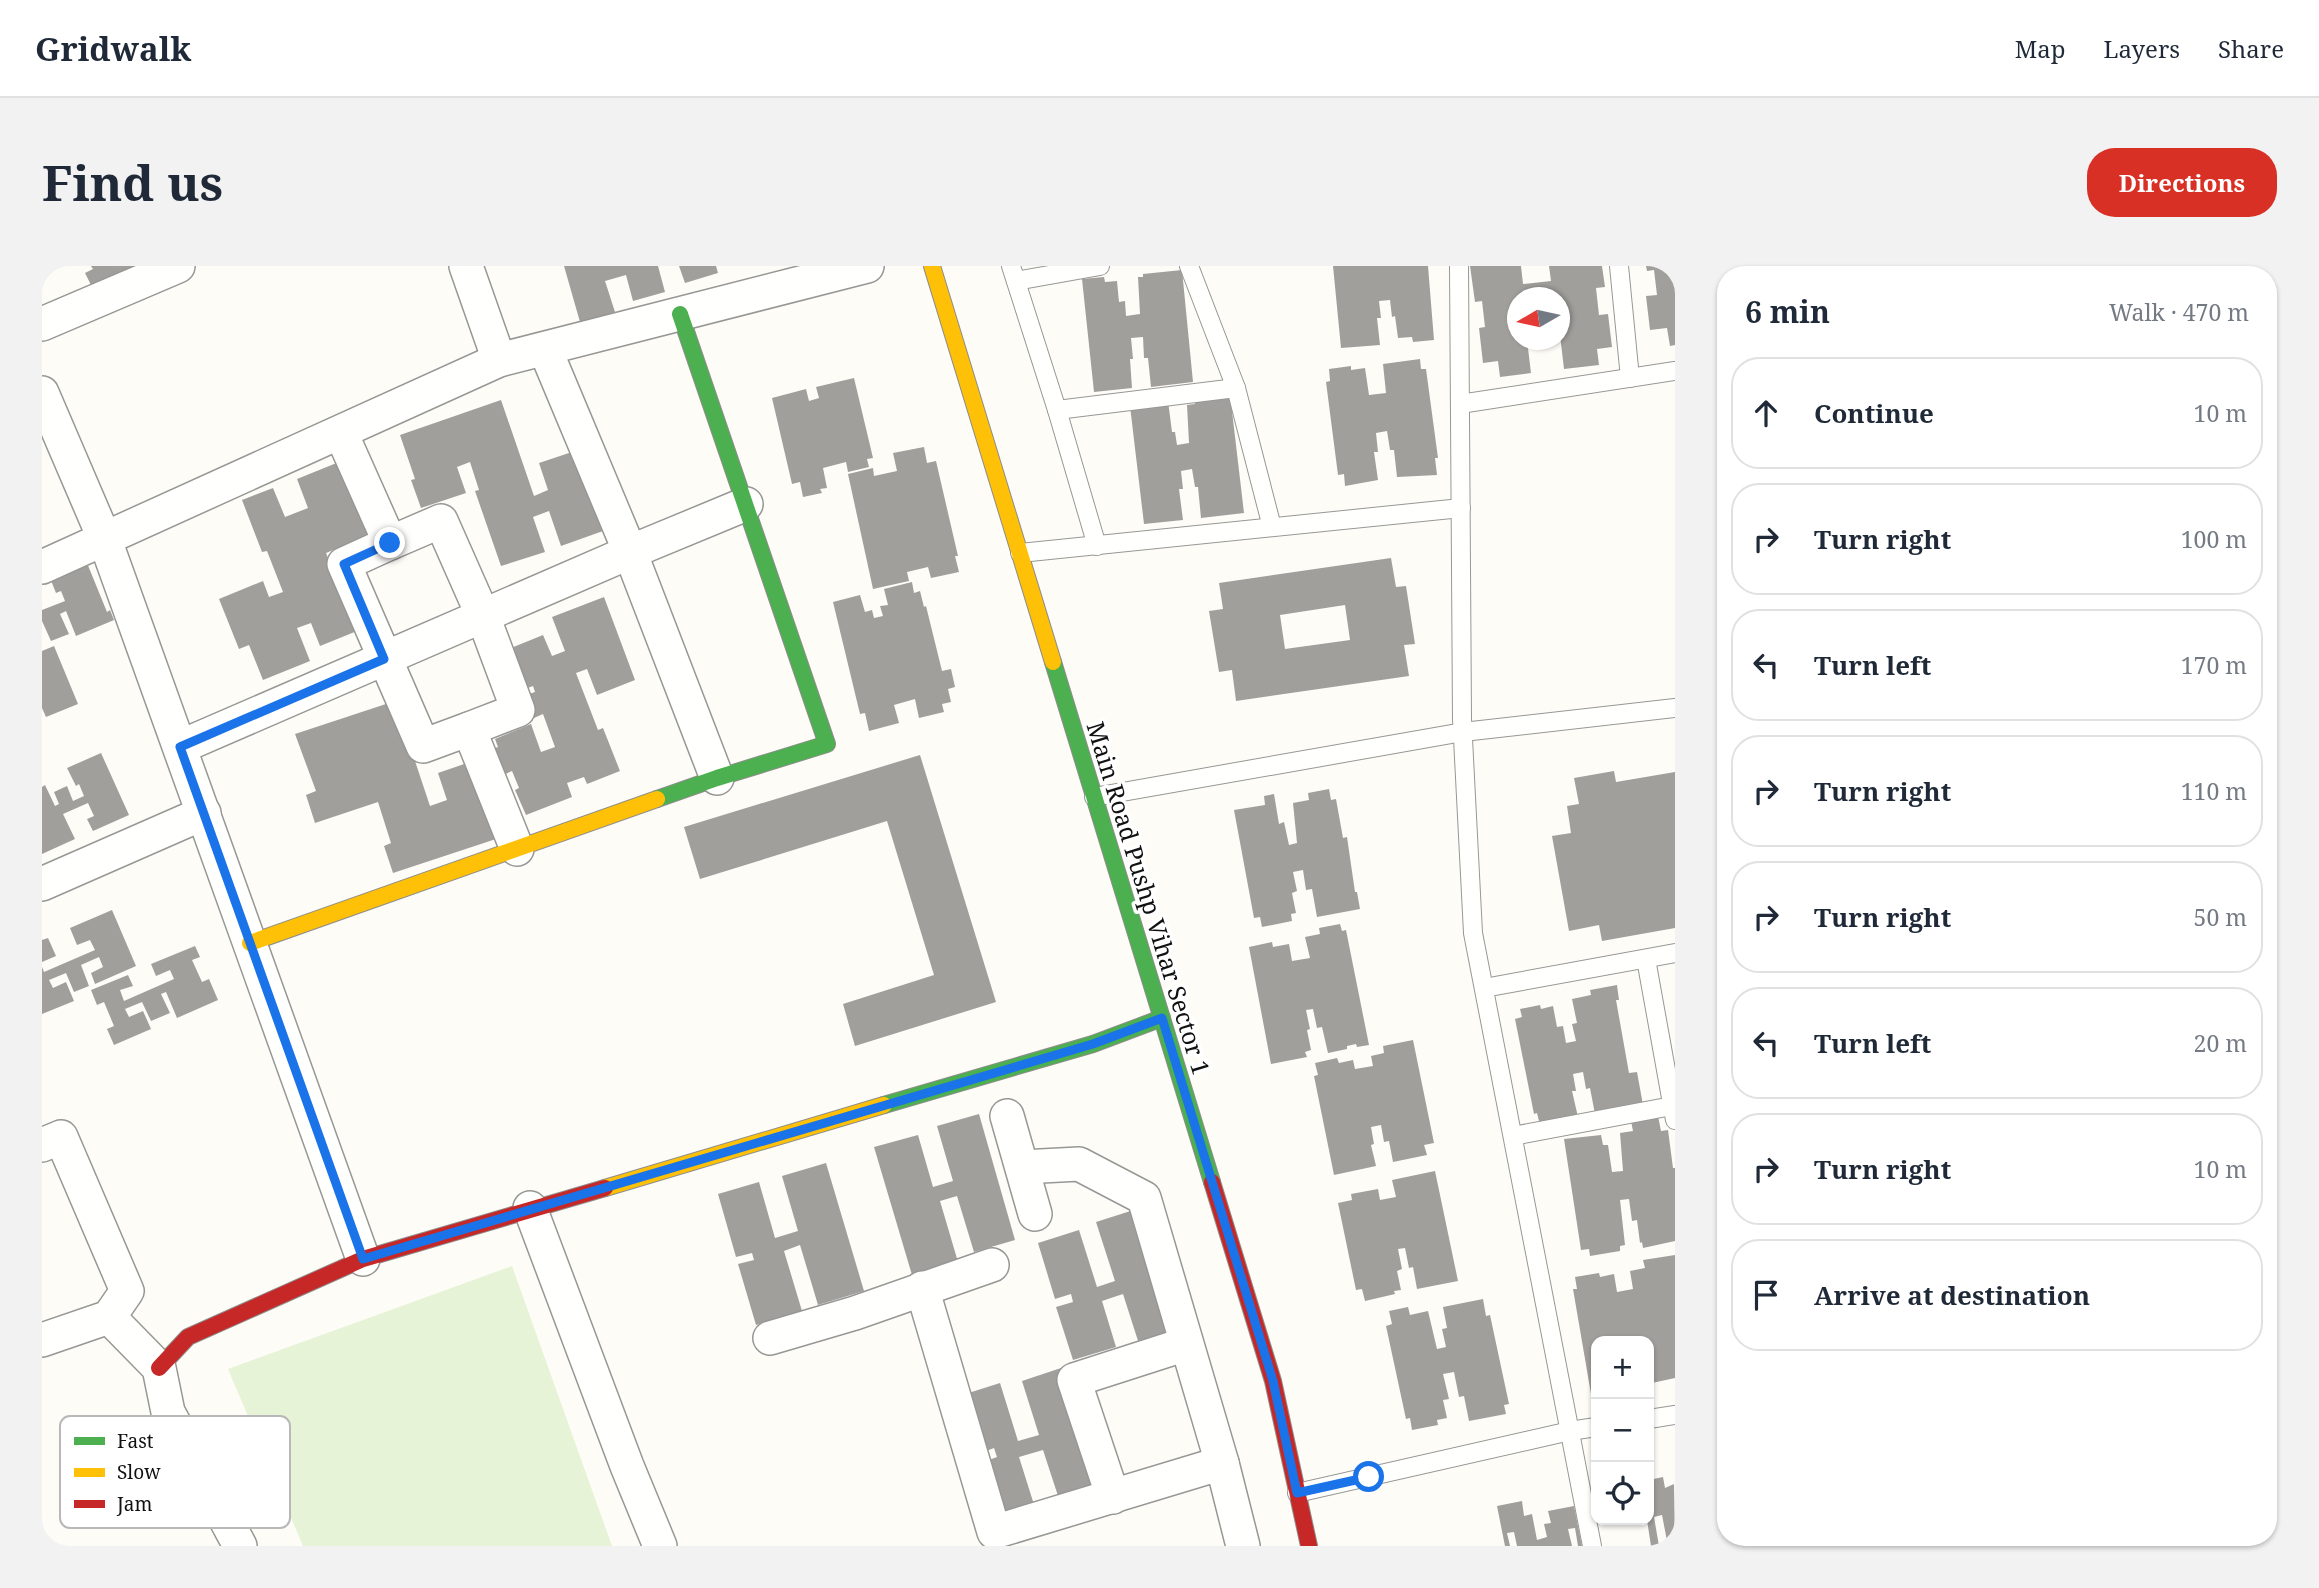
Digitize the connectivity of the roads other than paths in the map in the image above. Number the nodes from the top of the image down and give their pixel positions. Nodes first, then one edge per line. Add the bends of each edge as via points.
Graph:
1 (178, 266) edge
2 (466, 266) edge
3 (932, 266) edge
4 (1100, 266) edge
5 (1189, 266) edge
6 (1460, 266) edge
7 (1619, 266) edge
8 (850, 268) edge
9 (1013, 273) edge
10 (680, 314) junction
11 (42, 324) edge
12 (545, 349) junction
13 (499, 360) junction
14 (1675, 372) edge
15 (1630, 378) junction
16 (1236, 388) junction
17 (42, 393) edge
18 (1460, 404) junction
19 (1057, 410) junction
20 (341, 433) junction
21 (746, 504) junction
22 (1461, 508) junction
23 (1272, 527) junction
24 (105, 540) junction
25 (390, 543) junction
26 (1097, 546) junction
27 (629, 552) junction
28 (1020, 553) junction
29 (42, 567) edge
30 (483, 616) junction
31 (384, 659) junction
32 (1675, 708) edge
33 (469, 729) junction
34 (1463, 732) junction
35 (180, 747) junction
36 (717, 778) junction
37 (1094, 797) junction
38 (204, 813) junction
39 (517, 849) junction
40 (42, 884) edge
41 (250, 943) junction
42 (1675, 953) edge
43 (1646, 959) junction
44 (1484, 988) junction
45 (1162, 1018) junction
46 (1674, 1113) edge
47 (1007, 1116) dead end
48 (1513, 1136) junction
49 (42, 1145) edge
50 (1022, 1167) junction
51 (530, 1208) junction
52 (1035, 1214) dead end
53 (363, 1259) junction
54 (992, 1265) dead end
55 (922, 1288) junction
56 (108, 1317) junction
57 (770, 1338) dead end
58 (42, 1340) edge
59 (1186, 1344) junction
60 (159, 1368) junction
61 (1675, 1415) edge
62 (170, 1416) edge
63 (1654, 1418) edge
64 (1591, 1428) edge
65 (1570, 1432) junction
66 (1222, 1463) junction
67 (1297, 1493) junction
68 (1113, 1497) junction
69 (230, 1528) edge
70 (240, 1546) edge
71 (660, 1546) edge
72 (1243, 1546) edge
73 (1309, 1546) edge
74 (1592, 1546) edge

1 - 11 street
2 - 13 street
3 - 28 street, Main Road Pushp Vihar Sector 1
4 - 9 lane
5 - 16 lane
6 - 18 lane
7 - 15 lane
8 - 10 street
9 - 19 lane
10 - 12 street
10 - 21 street
12 - 13 street
12 - 27 street
13 - 20 street
14 - 15 lane
15 - 18 lane
16 - 19 lane
16 - 23 lane
17 - 24 street
18 - 22 lane
19 - 26 lane
20 - 24 street
20 - 25 street
21 - 27 street
21 - 36 street via 827,744
22 - 23 lane
22 - 34 lane
23 - 26 lane
24 - 29 street
24 - 35 street
25 - 30 street via 442,521
25 - 31 street via 344,564
26 - 28 lane
27 - 30 street
27 - 36 street
28 - 37 street, Main Road Pushp Vihar Sector 1
30 - 31 street
30 - 33 street via 518,710
31 - 33 street via 423,746
31 - 35 street
32 - 34 lane
33 - 39 street
34 - 37 lane
34 - 44 lane via 1474,933
35 - 38 street
36 - 39 street
37 - 45 street, Main Road Pushp Vihar Sector 1
38 - 40 street
38 - 41 street
39 - 41 street
41 - 53 street
42 - 43 lane
43 - 44 lane
43 - 46 lane
44 - 48 lane
45 - 51 street via 1093,1044
45 - 67 street, Main Road Pushp Vihar Sector 1 via 1273,1381
46 - 48 lane
47 - 50 street
48 - 65 lane
49 - 56 street via 61,1137 127,1291
50 - 52 street
50 - 59 street via 1079,1164 1144,1198
51 - 53 street
51 - 71 street
53 - 60 street via 188,1337
54 - 55 street
55 - 57 street
55 - 68 street via 994,1532
56 - 58 street
56 - 60 street
59 - 66 street
59 - 68 street via 1074,1380
60 - 62 street
61 - 63 lane
64 - 65 lane
65 - 67 lane
65 - 74 lane
66 - 68 street
66 - 72 street
67 - 73 street, Main Road Pushp Vihar Sector 1
69 - 70 street

